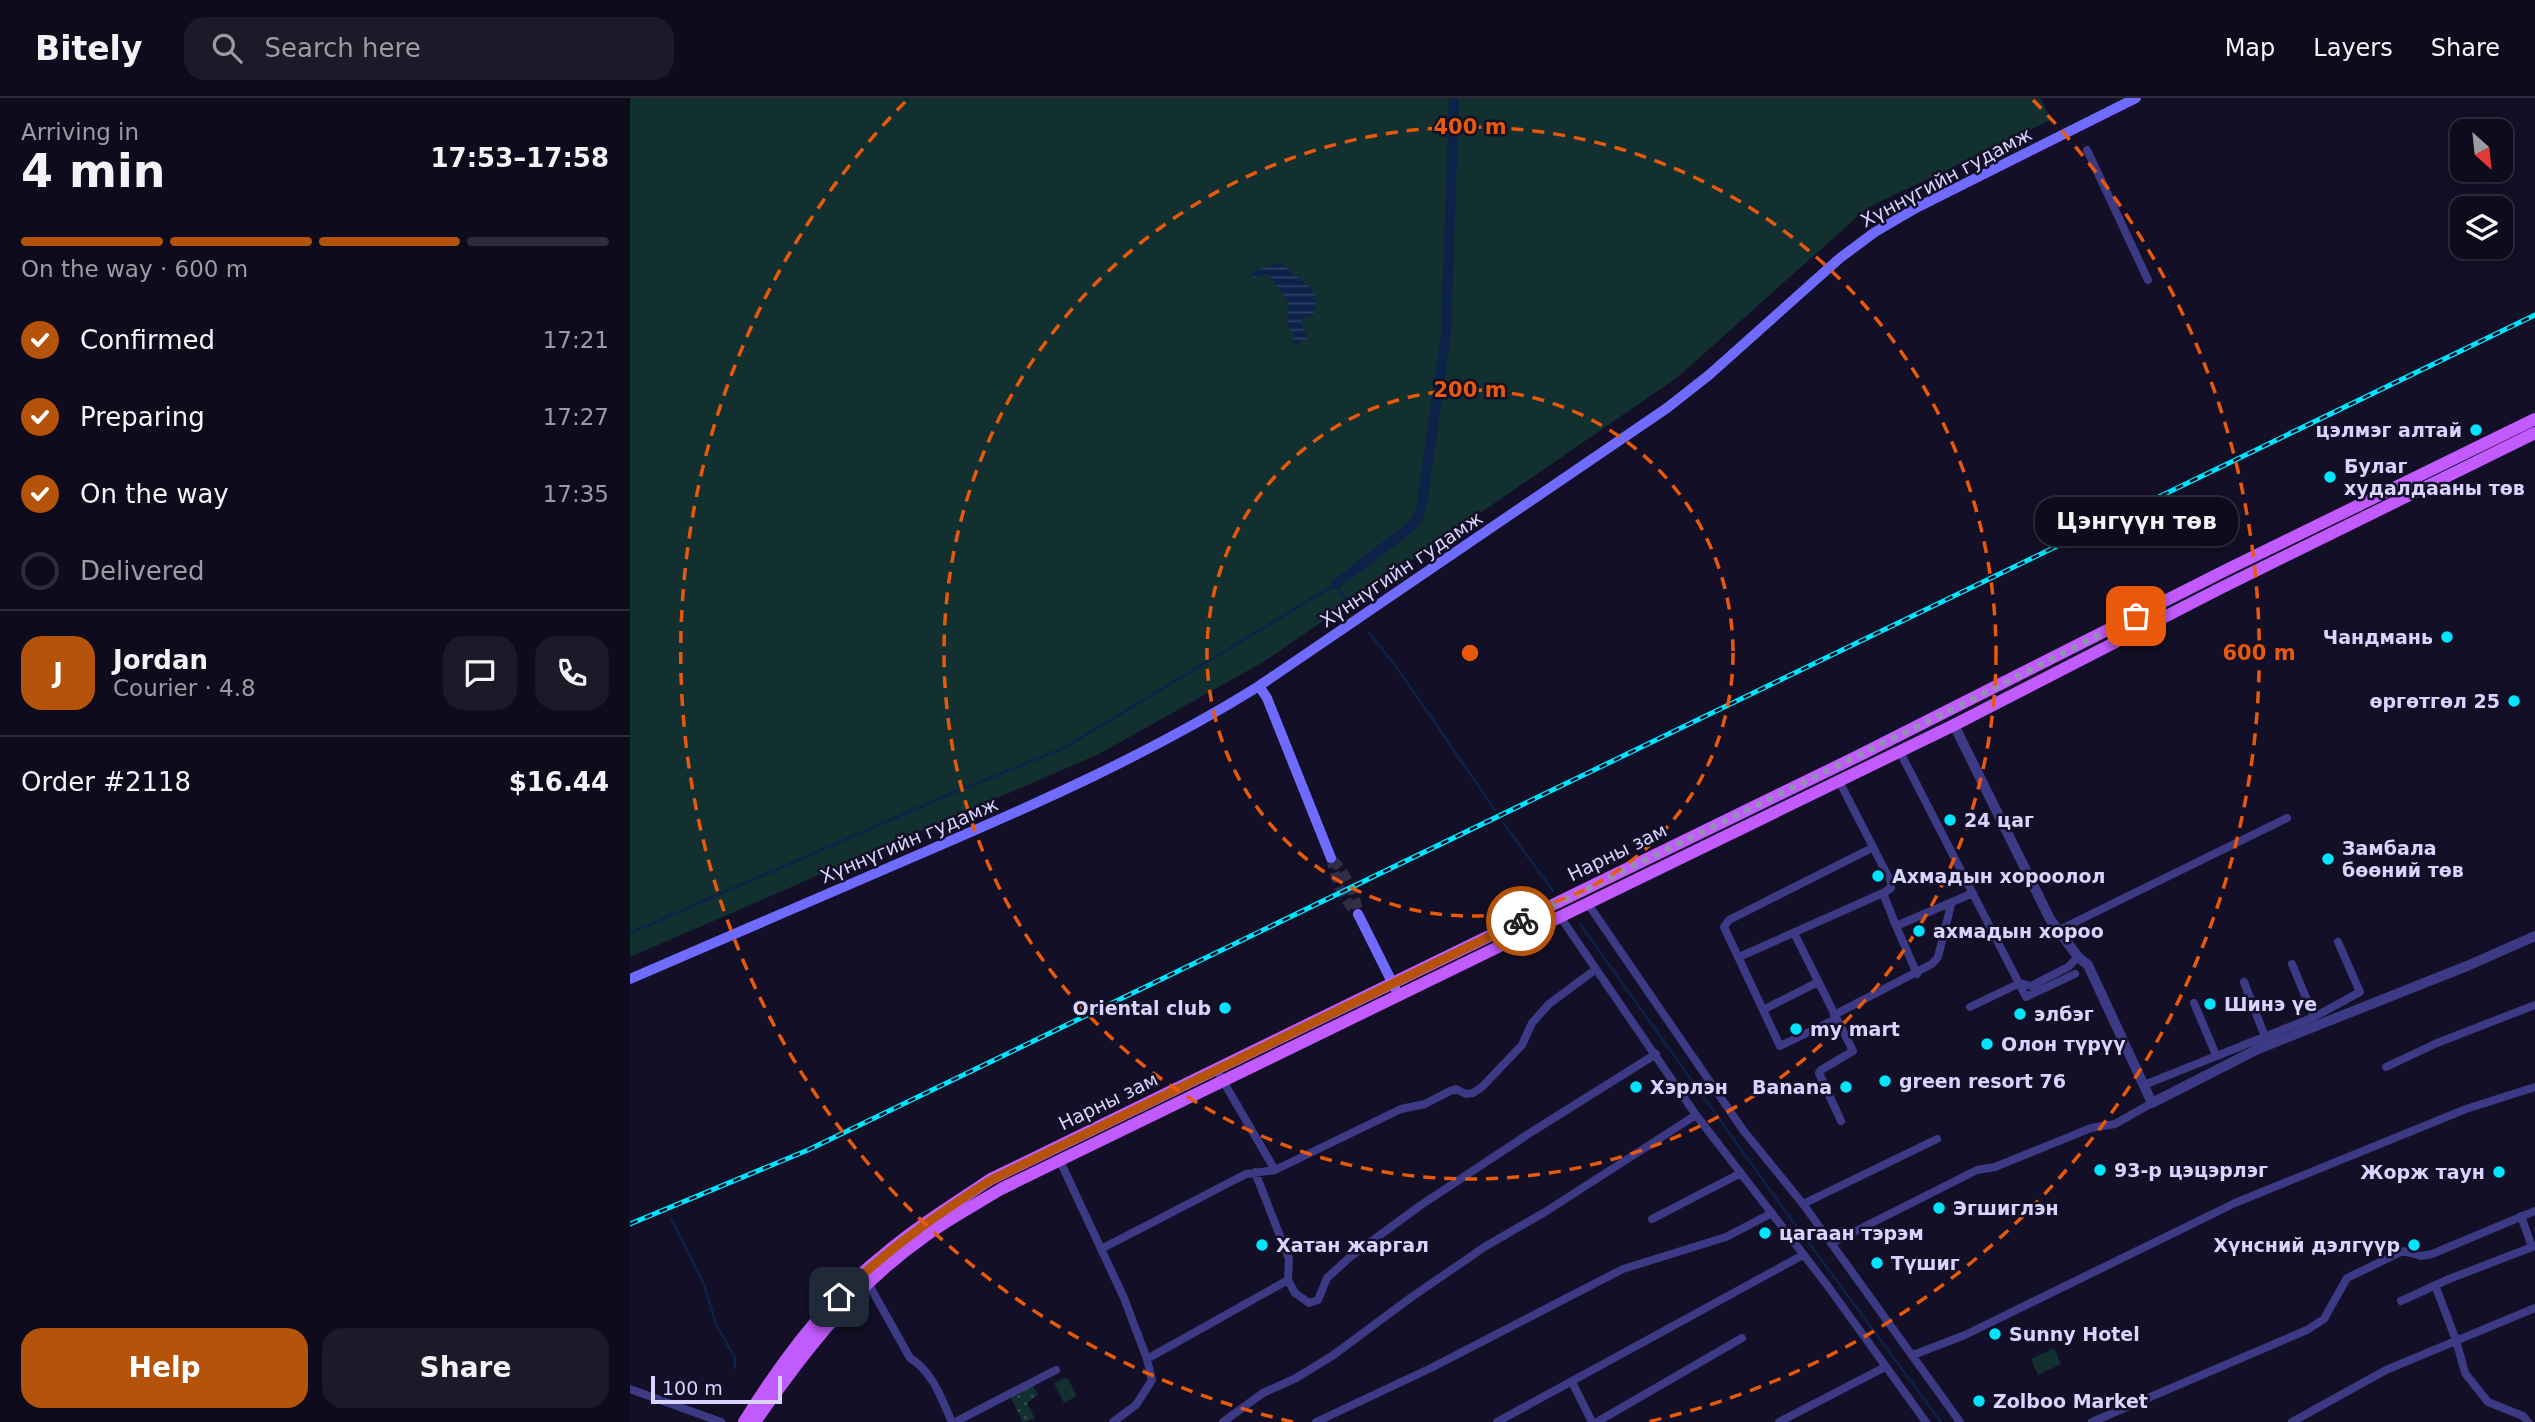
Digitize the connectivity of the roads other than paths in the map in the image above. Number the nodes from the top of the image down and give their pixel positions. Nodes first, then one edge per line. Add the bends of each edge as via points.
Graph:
1 (2136, 98) edge
2 (2087, 149) dead end
3 (2148, 280) dead end
4 (2535, 419) edge
5 (2535, 433) edge
6 (1259, 686) junction
7 (1954, 725) junction
8 (1900, 752) junction
9 (1839, 781) junction
10 (2287, 818) dead end
11 (1872, 848) junction
12 (1331, 858) tunnel mouth
13 (1883, 892) junction
14 (1973, 893) junction
15 (1588, 904) junction
16 (1553, 905) junction
17 (1951, 905) junction
18 (1358, 914) dead end
19 (1560, 918) junction
20 (1896, 926) junction
21 (2059, 930) junction
22 (1794, 933) junction
23 (2535, 936) edge
24 (2338, 942) dead end
25 (1739, 957) junction
26 (2078, 957) junction
27 (2292, 964) dead end
28 (1596, 969) junction
29 (1917, 974) junction
30 (2075, 974) dead end
31 (630, 979) edge
32 (1818, 982) junction
33 (2244, 982) dead end
34 (2020, 983) junction
35 (1393, 984) junction
36 (1399, 996) junction
37 (2194, 1003) dead end
38 (2535, 1005) edge
39 (1970, 1007) dead end
40 (1763, 1010) junction
41 (1835, 1017) junction
42 (2314, 1017) junction
43 (2265, 1037) junction
44 (1656, 1054) junction
45 (2216, 1055) junction
46 (2386, 1067) dead end
47 (1216, 1069) junction
48 (1222, 1082) junction
49 (2144, 1085) junction
50 (2534, 1090) edge
51 (2152, 1103) junction
52 (1696, 1115) junction
53 (1841, 1121) dead end
54 (1937, 1139) dead end
55 (1060, 1161) junction
56 (1275, 1170) junction
57 (1255, 1172) junction
58 (1741, 1172) junction
59 (1803, 1204) junction
60 (2535, 1211) edge
61 (1772, 1213) junction
62 (2521, 1216) junction
63 (1652, 1219) dead end
64 (1832, 1243) junction
65 (2534, 1247) edge
66 (1101, 1249) junction
67 (1804, 1255) junction
68 (1288, 1280) junction
69 (869, 1283) junction
70 (2435, 1285) junction
71 (2401, 1301) dead end
72 (2535, 1308) edge
73 (1742, 1338) dead end
74 (2456, 1340) junction
75 (1913, 1355) junction
76 (1147, 1359) junction
77 (1885, 1367) junction
78 (1056, 1370) dead end
79 (1572, 1382) junction
80 (630, 1389) edge
81 (721, 1422) edge
82 (744, 1422) edge
83 (755, 1422) edge
84 (953, 1422) edge
85 (1112, 1422) edge
86 (1223, 1422) edge
87 (1316, 1422) edge
88 (1497, 1422) edge
89 (1594, 1422) edge
90 (1779, 1422) edge
91 (1926, 1422) edge
92 (1960, 1422) edge
93 (2092, 1422) edge
94 (2291, 1422) edge
95 (2528, 1422) edge

1 - 6 main road, Хүннүгийн гудамж via 1875,232 1667,408
2 - 3 street
4 - 16 main road, Нарны зам
5 - 7 main road, Нарны зам
6 - 12 main road
6 - 31 main road, Хүннүгийн гудамж via 1171,738 1032,806
7 - 8 main road, Нарны зам
7 - 21 street
8 - 9 main road, Нарны зам
8 - 14 street
9 - 11 street
9 - 15 main road, Нарны зам
10 - 21 street
11 - 13 street via 1891,882 1891,888
11 - 25 street via 1725,923
13 - 20 street
13 - 22 street
14 - 17 street
14 - 34 street
15 - 19 main road, Нарны зам
15 - 59 street via 1743,1130
16 - 19 street
16 - 35 main road, Нарны зам
17 - 20 street
17 - 29 street via 1938,957
18 - 35 main road
19 - 28 street
19 - 36 main road, Нарны зам
20 - 29 street
21 - 26 street
22 - 25 street
22 - 32 street
23 - 51 street via 2249,1053
24 - 42 street via 2360,992
25 - 40 street
26 - 34 street via 2031,986
26 - 49 street via 2088,965
27 - 42 street
28 - 44 street
28 - 56 street via 1549,1004 1532,1023 1522,1045 1473,1093 1456,1089 1425,1104 1401,1109
29 - 41 street
30 - 34 street via 2026,998
32 - 40 street
32 - 41 street
33 - 43 street
34 - 39 street
35 - 36 main road
35 - 47 main road, Нарны зам
36 - 48 main road, Нарны зам
37 - 45 street
38 - 46 street
40 - 41 street via 1780,1046
41 - 53 street via 1853,1051 1819,1073
42 - 43 street
43 - 45 street
44 - 52 street
44 - 68 street via 1421,1205 1327,1278 1318,1300 1304,1300
45 - 49 street
47 - 48 street
47 - 82 main road, Нарны зам via 991,1180 918,1228 879,1258 826,1310 768,1383
48 - 55 main road, Нарны зам
48 - 56 street
49 - 51 street
50 - 75 street via 2459,1112 2235,1203 1975,1331
51 - 64 street via 2115,1124 2091,1128 1977,1170
52 - 58 street
52 - 86 street via 1486,1246 1332,1356 1263,1393
54 - 59 street
55 - 66 street
55 - 69 main road, Нарны зам via 1001,1189 924,1236
56 - 57 street
57 - 66 street
57 - 68 street via 1289,1259
58 - 61 street
58 - 63 street
59 - 64 street
60 - 62 street
61 - 67 street
61 - 87 street via 1726,1237 1623,1269
62 - 65 street
62 - 93 street via 2432,1254 2403,1251 2368,1267 2347,1278 2325,1319 2307,1330
64 - 75 street
65 - 70 street
66 - 76 street
67 - 77 street
67 - 79 street
68 - 76 street
69 - 83 main road, Нарны зам via 800,1357
69 - 84 street via 910,1358 934,1381
70 - 71 street
70 - 74 street
72 - 74 street
73 - 89 street
74 - 94 street via 2386,1370
74 - 95 street via 2465,1373 2488,1402
75 - 92 street
76 - 85 street via 1152,1380 1136,1405
77 - 90 street
77 - 91 street
78 - 84 street
79 - 88 street
79 - 89 street
80 - 81 street

